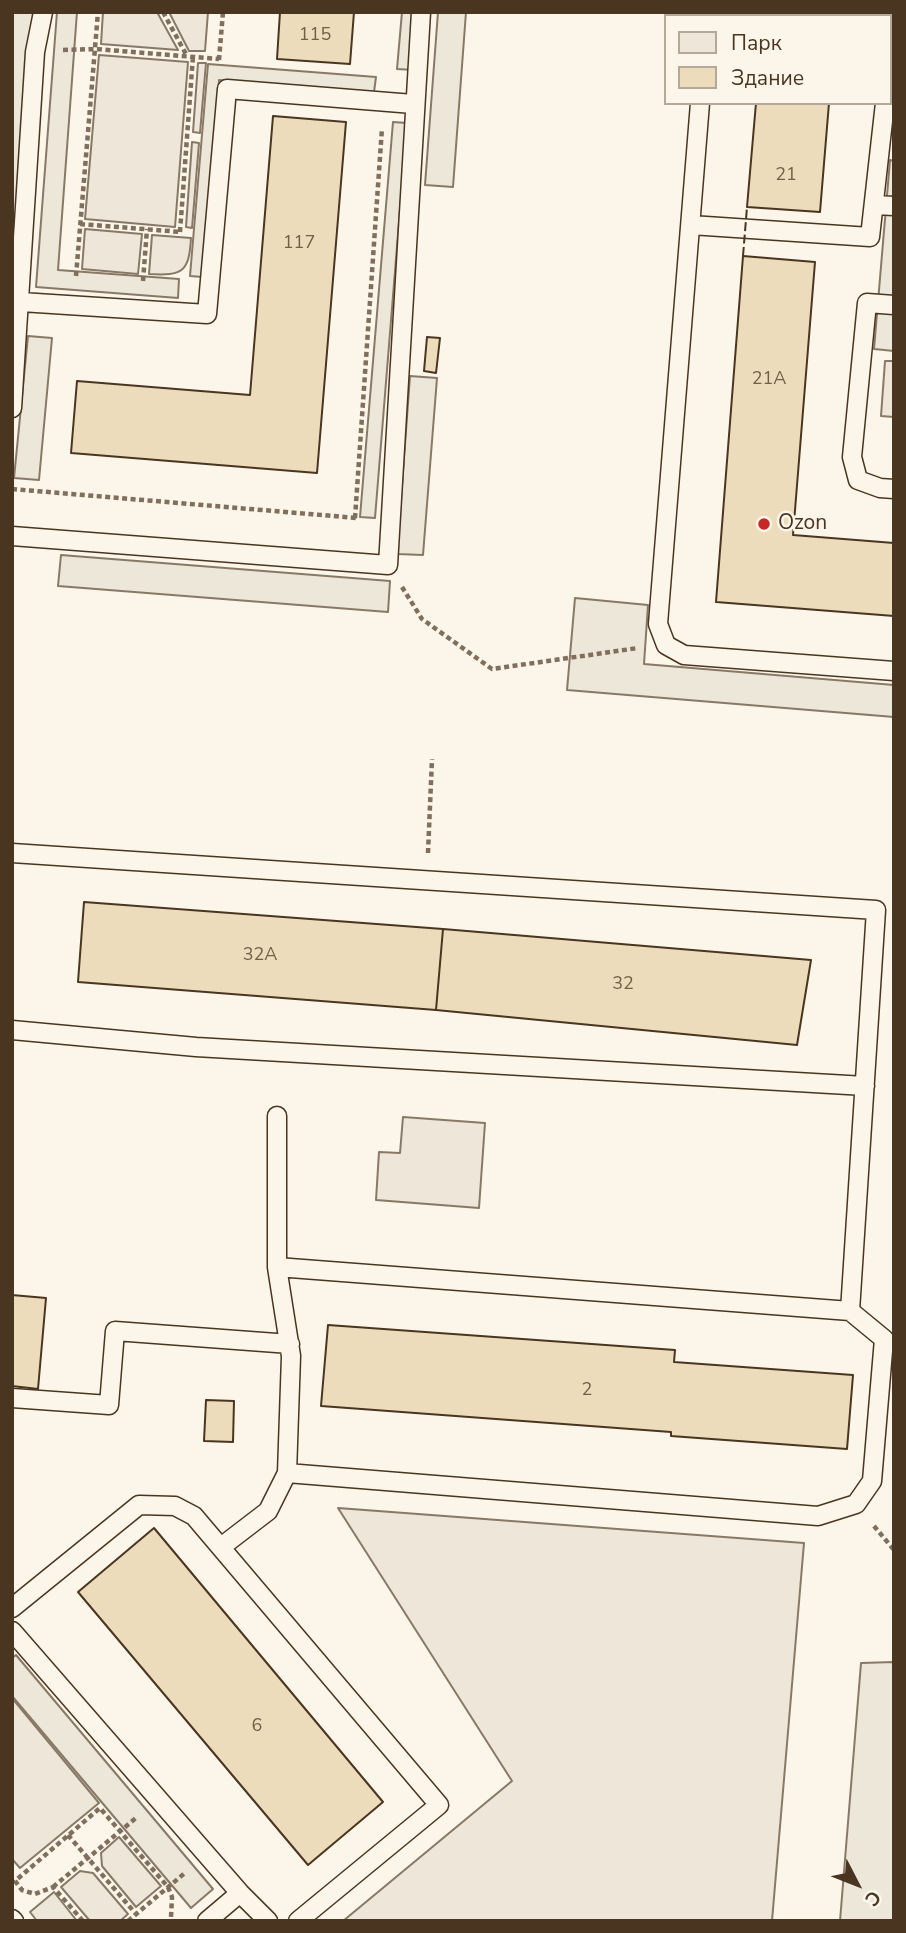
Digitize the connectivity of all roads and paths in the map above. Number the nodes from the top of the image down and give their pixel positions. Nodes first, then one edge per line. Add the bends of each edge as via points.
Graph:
1 (43, 12) edge
2 (98, 12) edge
3 (163, 12) edge
4 (223, 12) edge
5 (421, 12) edge
6 (96, 49) junction
7 (35, 52) junction
8 (187, 56) junction
9 (193, 56) junction
10 (219, 59) junction
11 (227, 89) junction
12 (384, 100) junction
13 (413, 104) junction
14 (700, 105) edge
15 (885, 105) edge
16 (875, 205) junction
17 (894, 206) edge
18 (80, 224) junction
19 (691, 225) junction
20 (146, 229) junction
21 (180, 232) junction
22 (214, 235) junction
23 (21, 302) junction
24 (73, 305) junction
25 (894, 305) edge
26 (141, 310) junction
27 (12, 408) edge
28 (12, 489) edge
29 (894, 489) edge
30 (355, 518) junction
31 (392, 521) junction
32 (12, 536) edge
33 (388, 565) junction
34 (666, 645) junction
35 (894, 671) edge
36 (432, 760) dead end
37 (12, 853) edge
38 (427, 880) junction
39 (12, 1030) edge
40 (865, 1086) junction
41 (277, 1116) dead end
42 (277, 1268) junction
43 (850, 1311) junction
44 (290, 1344) junction
45 (12, 1398) edge
46 (287, 1473) junction
47 (220, 1547) junction
48 (12, 1608) edge
49 (12, 1631) edge
50 (159, 1800) junction
51 (121, 1831) junction
52 (68, 1835) junction
53 (207, 1855) junction
54 (88, 1858) junction
55 (54, 1887) junction
56 (168, 1887) junction
57 (240, 1893) junction
58 (135, 1914) junction
59 (171, 1917) dead end
60 (83, 1921) edge
61 (128, 1921) edge
62 (206, 1921) edge
63 (268, 1921) edge
64 (298, 1921) edge

1 - 7 lane
2 - 6 path
3 - 8 path
4 - 10 path
5 - 13 lane
6 - 7 path
6 - 8 path
6 - 18 path
7 - 23 lane
8 - 9 path
9 - 10 path
9 - 21 path
10 - 11 path
11 - 12 lane
11 - 22 lane
12 - 13 lane
12 - 30 path
13 - 31 lane
14 - 19 lane
15 - 16 lane
16 - 17 lane
16 - 19 lane via 870,237
18 - 20 path
18 - 24 path
19 - 34 lane via 658,624
20 - 21 path
20 - 26 path
21 - 22 path
22 - 26 lane via 207,314
23 - 24 lane
23 - 27 lane
24 - 26 lane
25 - 29 lane via 867,303 852,457 858,480
28 - 30 path
30 - 31 path
31 - 33 lane
32 - 33 lane
33 - 34 path via 422,619 492,669
34 - 35 lane via 684,655
36 - 38 path
37 - 38 lane
38 - 40 lane via 876,909
39 - 40 lane via 197,1046
40 - 43 lane
41 - 42 lane
42 - 43 lane
42 - 44 lane
43 - 46 lane via 884,1339 872,1481 856,1504 818,1516
44 - 45 lane via 115,1331 109,1405
44 - 46 lane
46 - 47 lane via 268,1511
47 - 48 lane via 194,1516 175,1506 139,1505
47 - 64 lane via 439,1805
49 - 50 lane
50 - 51 path
50 - 53 lane
51 - 52 path via 100,1808
51 - 54 path
51 - 56 path
52 - 54 path
52 - 55 path via 15,1881 35,1894
53 - 56 path
53 - 57 lane
54 - 55 path
54 - 58 path
55 - 60 path
56 - 58 path
56 - 59 path via 173,1898
57 - 62 lane
57 - 63 lane
58 - 61 path

